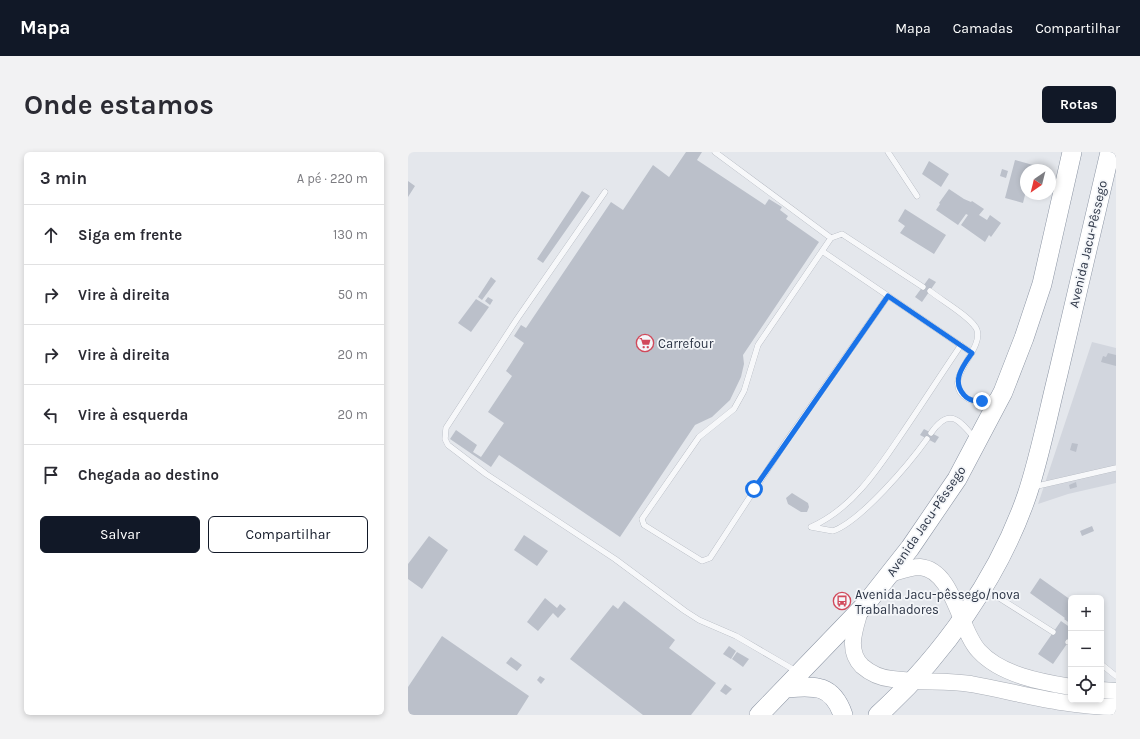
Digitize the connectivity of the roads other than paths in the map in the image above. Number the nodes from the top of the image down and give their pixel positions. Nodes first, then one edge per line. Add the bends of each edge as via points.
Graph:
1 (715, 152) edge
2 (888, 152) edge
3 (1072, 152) edge
4 (1094, 152) edge
5 (1110, 152) edge
6 (605, 192) dead end
7 (917, 196) dead end
8 (831, 238) junction
9 (1088, 247) junction
10 (822, 251) junction
11 (922, 287) dead end
12 (930, 292) dead end
13 (888, 296) junction
14 (961, 345) junction
15 (972, 353) junction
16 (1004, 392) junction
17 (931, 433) dead end
18 (927, 439) dead end
19 (977, 442) junction
20 (1116, 468) edge
21 (1029, 488) junction
22 (890, 574) junction
23 (982, 587) junction
24 (860, 611) junction
25 (961, 621) junction
26 (1053, 632) dead end
27 (1104, 666) edge
28 (800, 673) junction
29 (1116, 676) edge
30 (914, 680) junction
31 (1068, 686) edge
32 (785, 688) junction
33 (1104, 690) edge
34 (1116, 691) edge
35 (1116, 707) edge
36 (759, 715) edge
37 (842, 715) edge
38 (878, 715) edge

1 - 8 lane
2 - 7 lane
3 - 16 highway, Avenida Jacu-Pêssego via 1042,284
4 - 9 highway via 1100,157 1100,168 1085,238
5 - 9 highway, Avenida Jacu-Pêssego
6 - 28 lane via 517,319 446,428 445,439 454,451 486,474 615,559 685,611 736,636
8 - 10 lane
8 - 11 lane via 842,234
9 - 21 highway, Avenida Jacu-Pêssego
10 - 13 lane
10 - 13 lane via 758,345 744,391 734,409 699,437 642,519 648,528 702,561 710,558 785,443
12 - 15 lane via 974,325 978,336
13 - 14 lane
14 - 15 lane
14 - 18 lane via 879,467 859,492 839,510 811,527 832,531 850,522 876,498
15 - 16 lane via 958,376 960,391 966,398 975,401 989,399
16 - 19 highway, Avenida Jacu-Pêssego
17 - 19 lane via 941,420 948,417 964,425
19 - 22 highway, Avenida Jacu-Pêssego via 941,504
20 - 21 lane
21 - 23 highway, Avenida Jacu-Pêssego via 1001,554
22 - 24 highway, Avenida Jacu-Pêssego
22 - 25 main road via 915,567 931,572 949,588
23 - 25 highway, Avenida Jacu-Pêssego
23 - 26 lane
24 - 28 highway, Avenida Jacu-Pêssego
24 - 30 main road via 853,636 853,650 858,660 866,669 878,676
25 - 30 highway, Avenida Jacu-Pêssego
25 - 31 main road via 973,644 994,663 1022,676
27 - 29 lane
28 - 32 highway, Avenida Jacu-Pêssego
30 - 35 main road via 970,684 1065,703
30 - 38 highway, Avenida Jacu-Pêssego
32 - 36 highway, Avenida Jacu-Pêssego
32 - 37 highway via 821,688 836,700
33 - 34 main road

